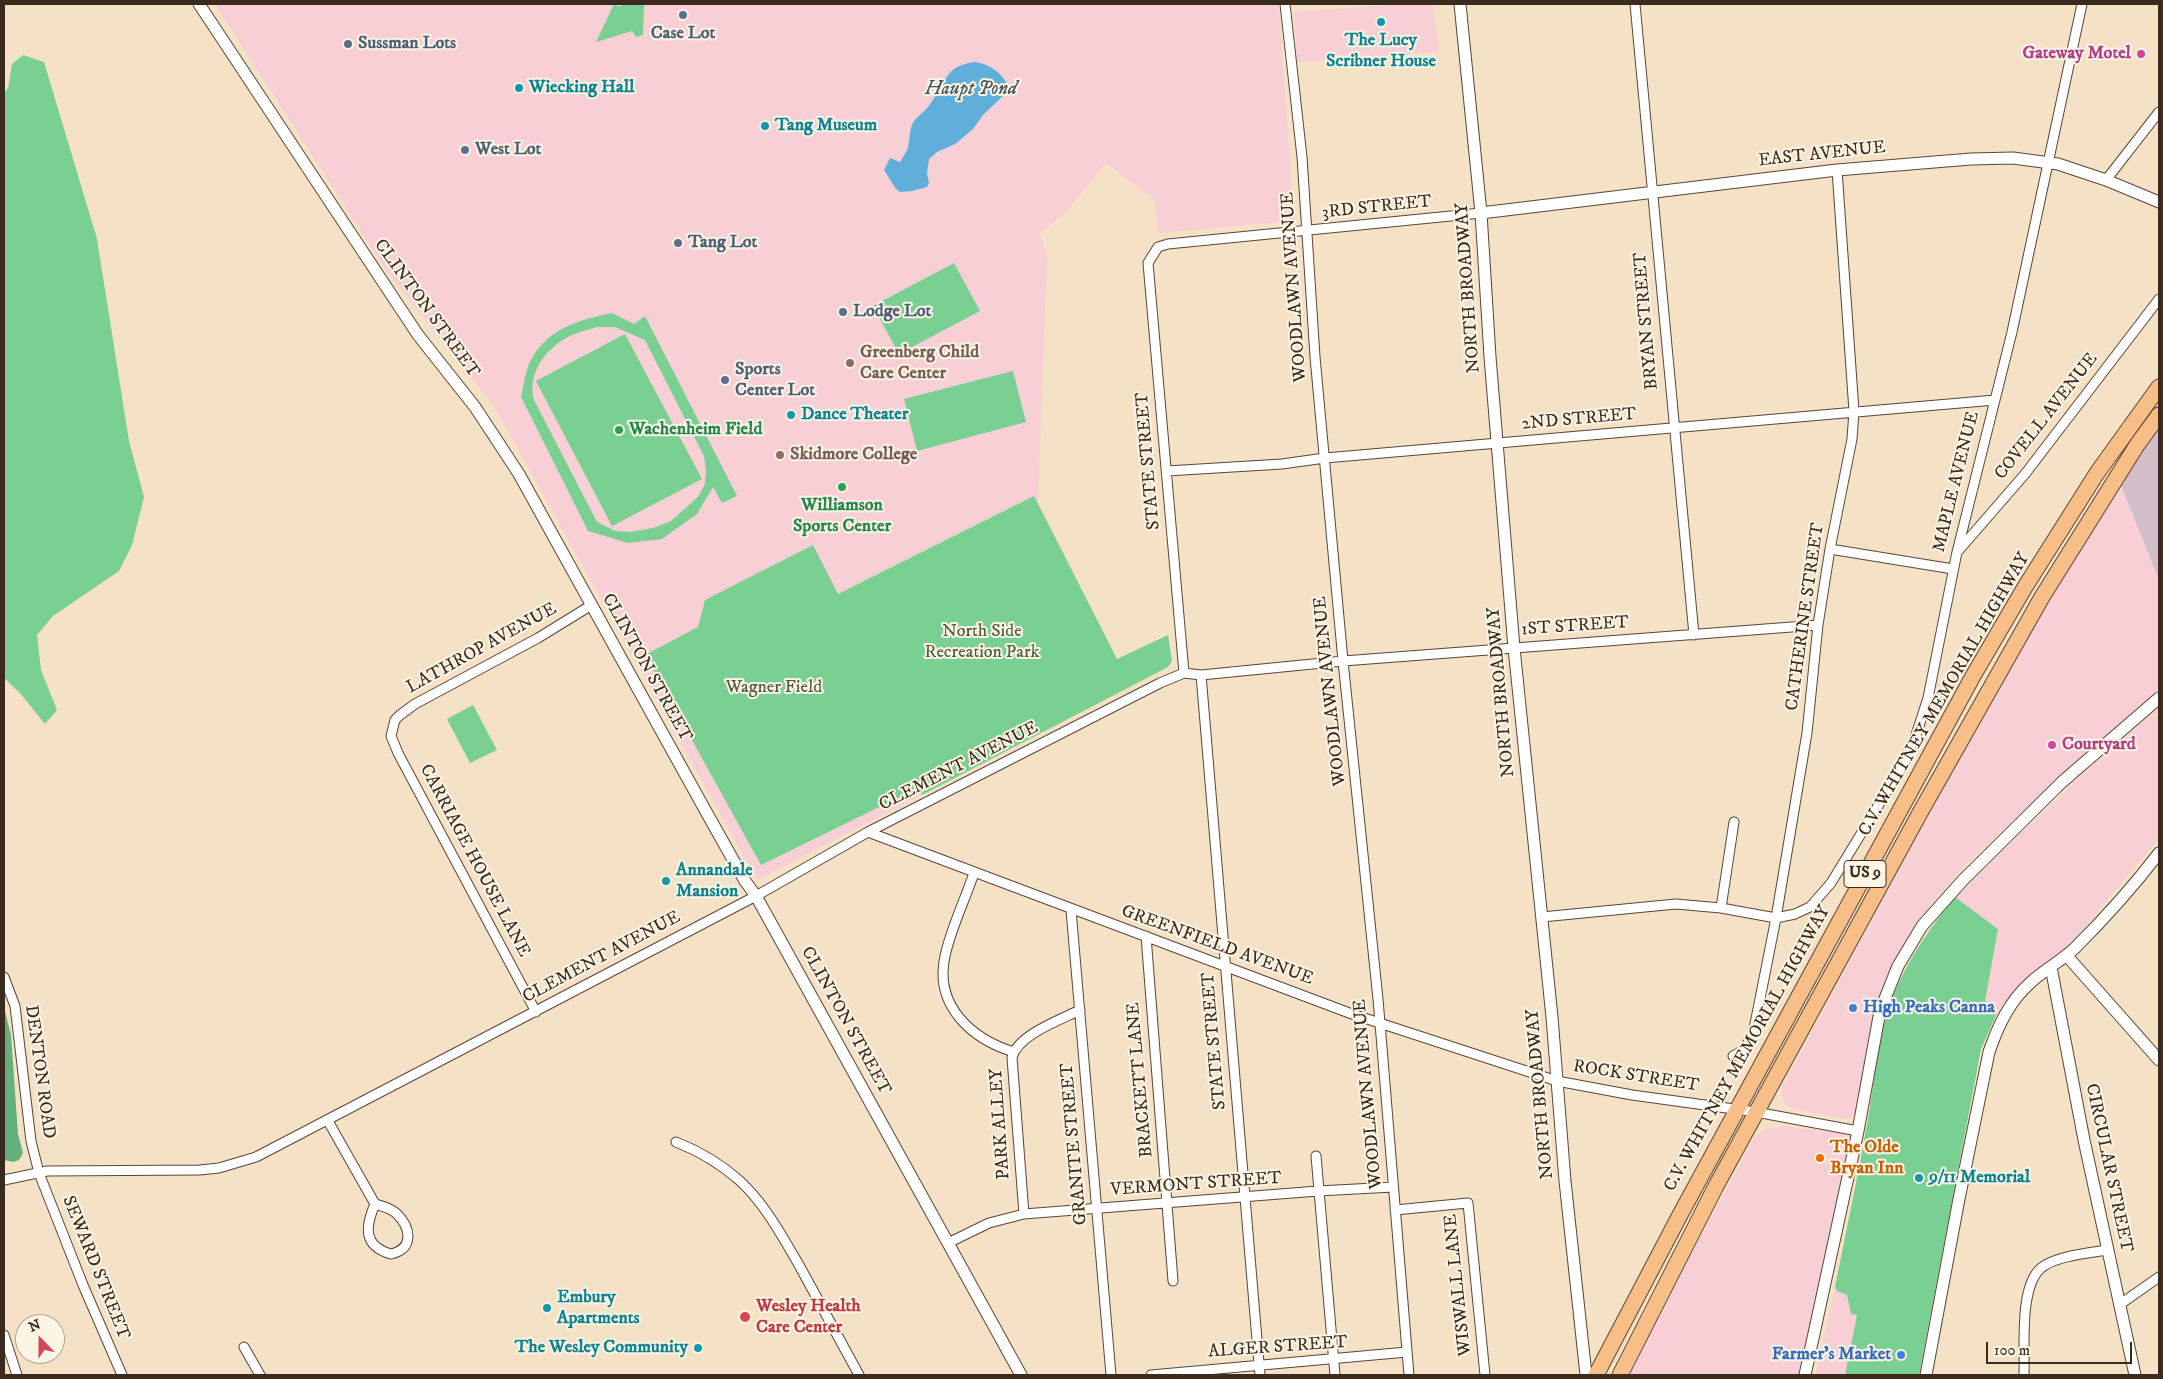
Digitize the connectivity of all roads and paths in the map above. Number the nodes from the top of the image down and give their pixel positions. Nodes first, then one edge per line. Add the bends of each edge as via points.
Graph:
1 (199, 4) edge
2 (1285, 4) edge
3 (1460, 4) edge
4 (1635, 4) edge
5 (2082, 4) edge
6 (2159, 112) edge
7 (2048, 161) junction
8 (1837, 170) junction
9 (2106, 180) junction
10 (1652, 192) junction
11 (2159, 202) edge
12 (1481, 213) junction
13 (1308, 231) junction
14 (1158, 247) joint
15 (2159, 299) edge
16 (2159, 387) edge
17 (1995, 400) junction
18 (1854, 410) junction
19 (2159, 415) edge
20 (1674, 428) junction
21 (1499, 443) junction
22 (1325, 458) junction
23 (1166, 471) junction
24 (1830, 549) junction
25 (1957, 552) junction
26 (1953, 569) junction
27 (590, 606) junction
28 (1818, 625) junction
29 (1694, 635) junction
30 (1514, 648) junction
31 (1343, 661) junction
32 (1184, 674) junction
33 (1201, 675) junction
34 (2159, 698) edge
35 (394, 724) joint
36 (1734, 822) dead end
37 (868, 832) junction
38 (2159, 853) edge
39 (974, 873) junction
40 (756, 896) junction
41 (1721, 908) junction
42 (1072, 910) junction
43 (1542, 917) junction
44 (1776, 918) junction
45 (1146, 936) junction
46 (2066, 956) junction
47 (1225, 966) junction
48 (2051, 967) junction
49 (4, 977) edge
50 (1080, 1010) junction
51 (536, 1012) junction
52 (1380, 1023) junction
53 (1014, 1052) junction
54 (1733, 1056) dead end
55 (2159, 1058) edge
56 (1557, 1081) junction
57 (1737, 1109) junction
58 (1756, 1112) junction
59 (328, 1121) junction
60 (1858, 1131) junction
61 (676, 1142) dead end
62 (1316, 1156) dead end
63 (39, 1173) junction
64 (4, 1180) edge
65 (1393, 1187) junction
66 (1318, 1191) junction
67 (1244, 1198) junction
68 (1167, 1203) junction
69 (375, 1204) junction
70 (1097, 1209) junction
71 (1395, 1210) junction
72 (1024, 1214) junction
73 (948, 1243) junction
74 (2108, 1250) junction
75 (2159, 1278) edge
76 (1174, 1281) dead end
77 (2119, 1305) junction
78 (4, 1335) edge
79 (244, 1347) dead end
80 (1407, 1352) junction
81 (1334, 1360) junction
82 (1259, 1370) edge
83 (1182, 1373) edge
84 (17, 1375) edge
85 (122, 1375) edge
86 (260, 1375) edge
87 (859, 1375) edge
88 (1021, 1375) edge
89 (1111, 1375) edge
90 (1150, 1375) edge
91 (1335, 1375) edge
92 (1409, 1375) edge
93 (1485, 1375) edge
94 (1586, 1375) edge
95 (1596, 1375) edge
96 (1620, 1375) edge
97 (1805, 1375) edge
98 (1926, 1375) edge
99 (2024, 1375) edge
100 (2135, 1375) edge

1 - 27 street, CLINTON STREET via 418,335 475,406 550,527
2 - 13 street, WOODLAWN AVENUE
3 - 12 street, NORTH BROADWAY
4 - 10 street, BRYAN STREET
5 - 7 street, MAPLE AVENUE
6 - 9 street
7 - 8 street, EAST AVENUE via 1971,159
7 - 9 street, EAST AVENUE
7 - 17 street, MAPLE AVENUE
8 - 10 street, EAST AVENUE
8 - 18 street, CATHERINE STREET
9 - 11 street, EAST AVENUE
10 - 12 street, EAST AVENUE
10 - 20 street, BRYAN STREET
12 - 13 street, 3RD STREET
12 - 21 street, NORTH BROADWAY
13 - 14 street, 3RD STREET
13 - 22 street, WOODLAWN AVENUE
14 - 23 street, STATE STREET via 1148,264
15 - 25 street, COVELL AVENUE via 2025,474
16 - 57 highway, C.V. WHITNEY MEMORIAL HIGHWAY / US 9 via 2097,472 1968,684
17 - 18 street, 2ND STREET
17 - 25 street, MAPLE AVENUE
18 - 20 street, 2ND STREET
18 - 24 street, CATHERINE STREET via 1852,439
19 - 58 highway, C.V. WHITNEY MEMORIAL HIGHWAY / US 9 via 2042,597
20 - 21 street, 2ND STREET
20 - 29 street, BRYAN STREET
21 - 22 street, 2ND STREET
21 - 30 street, NORTH BROADWAY
22 - 23 street, 2ND STREET
22 - 31 street, WOODLAWN AVENUE
23 - 32 street, STATE STREET
24 - 26 street
24 - 28 street, CATHERINE STREET
25 - 26 street, MAPLE AVENUE
26 - 44 street, MAPLE AVENUE via 1928,698 1903,765 1831,883 1810,907
27 - 35 street, LATHROP AVENUE via 538,638 415,704
27 - 40 street, CLINTON STREET
28 - 29 street, 1ST STREET
28 - 44 street, CATHERINE STREET via 1806,733
29 - 30 street, 1ST STREET
30 - 31 street, 1ST STREET
30 - 43 street, NORTH BROADWAY
31 - 33 street, 1ST STREET
31 - 52 street, WOODLAWN AVENUE
32 - 33 street, 1ST STREET
32 - 37 street, CLEMENT AVENUE via 1160,683
33 - 47 street, STATE STREET
34 - 60 street via 2062,782 1939,905 1913,939 1892,978 1880,1011
35 - 51 street, CARRIAGE HOUSE LANE via 391,736 398,753
36 - 41 street
37 - 39 street, GREENFIELD AVENUE
37 - 40 street, CLEMENT AVENUE
38 - 46 street via 2124,898
39 - 42 street, GREENFIELD AVENUE
39 - 53 street via 945,957 943,980 962,1023 979,1037
40 - 51 street, CLEMENT AVENUE
40 - 73 street, CLINTON STREET
41 - 43 street via 1676,904
41 - 44 street
42 - 45 street, GREENFIELD AVENUE
42 - 50 street, GRANITE STREET
43 - 56 street, NORTH BROADWAY
44 - 54 street, CATHERINE STREET via 1753,1034 1744,1050
45 - 47 street, GREENFIELD AVENUE
45 - 68 street, BRACKETT LANE
46 - 48 street
46 - 55 street
47 - 52 street, GREENFIELD AVENUE
47 - 67 street, STATE STREET
48 - 74 street, CIRCULAR STREET
48 - 98 street via 2030,983 2008,1008 1994,1034
49 - 63 street, DENTON ROAD via 19,1026 31,1141
50 - 53 street, PARK ALLEY via 1040,1029 1018,1044
50 - 70 street, GRANITE STREET
51 - 59 street, CLEMENT AVENUE
52 - 56 street, GREENFIELD AVENUE
52 - 65 street, WOODLAWN AVENUE
53 - 72 street, PARK ALLEY
56 - 57 street, ROCK STREET
56 - 94 street, NORTH BROADWAY
57 - 58 street, ROCK STREET
57 - 95 highway, C.V. WHITNEY MEMORIAL HIGHWAY / US 9
58 - 60 street, ROCK STREET
58 - 96 highway, C.V. WHITNEY MEMORIAL HIGHWAY / US 9
59 - 63 street, CLEMENT AVENUE via 256,1156 219,1168 47,1170
59 - 69 street
60 - 97 street
61 - 87 street via 704,1154 741,1182 771,1218
62 - 66 street
63 - 64 street, CLEMENT AVENUE
63 - 85 street, SEWARD STREET
65 - 66 street, VERMONT STREET
65 - 71 street, WOODLAWN AVENUE
66 - 67 street, VERMONT STREET
66 - 81 street
67 - 68 street, VERMONT STREET
67 - 82 street, STATE STREET
68 - 70 street, VERMONT STREET
68 - 76 street, BRACKETT LANE
69 - 69 street via 368,1224 370,1240 374,1246 391,1254 402,1250 407,1243 406,1228 396,1213
70 - 72 street, VERMONT STREET
70 - 89 street, GRANITE STREET
71 - 80 street, WOODLAWN AVENUE
71 - 93 street, WISWALL LANE via 1468,1203
72 - 73 street, VERMONT STREET via 990,1223
73 - 88 street, CLINTON STREET
74 - 77 street, CIRCULAR STREET
74 - 99 street via 2058,1259 2042,1267 2033,1279 2027,1300
75 - 77 street
77 - 100 street, CIRCULAR STREET
78 - 84 street
79 - 86 street
80 - 81 street, ALGER STREET
80 - 92 street, WOODLAWN AVENUE
81 - 82 street, ALGER STREET
81 - 91 street
82 - 83 street, ALGER STREET
83 - 90 street, ALGER STREET

